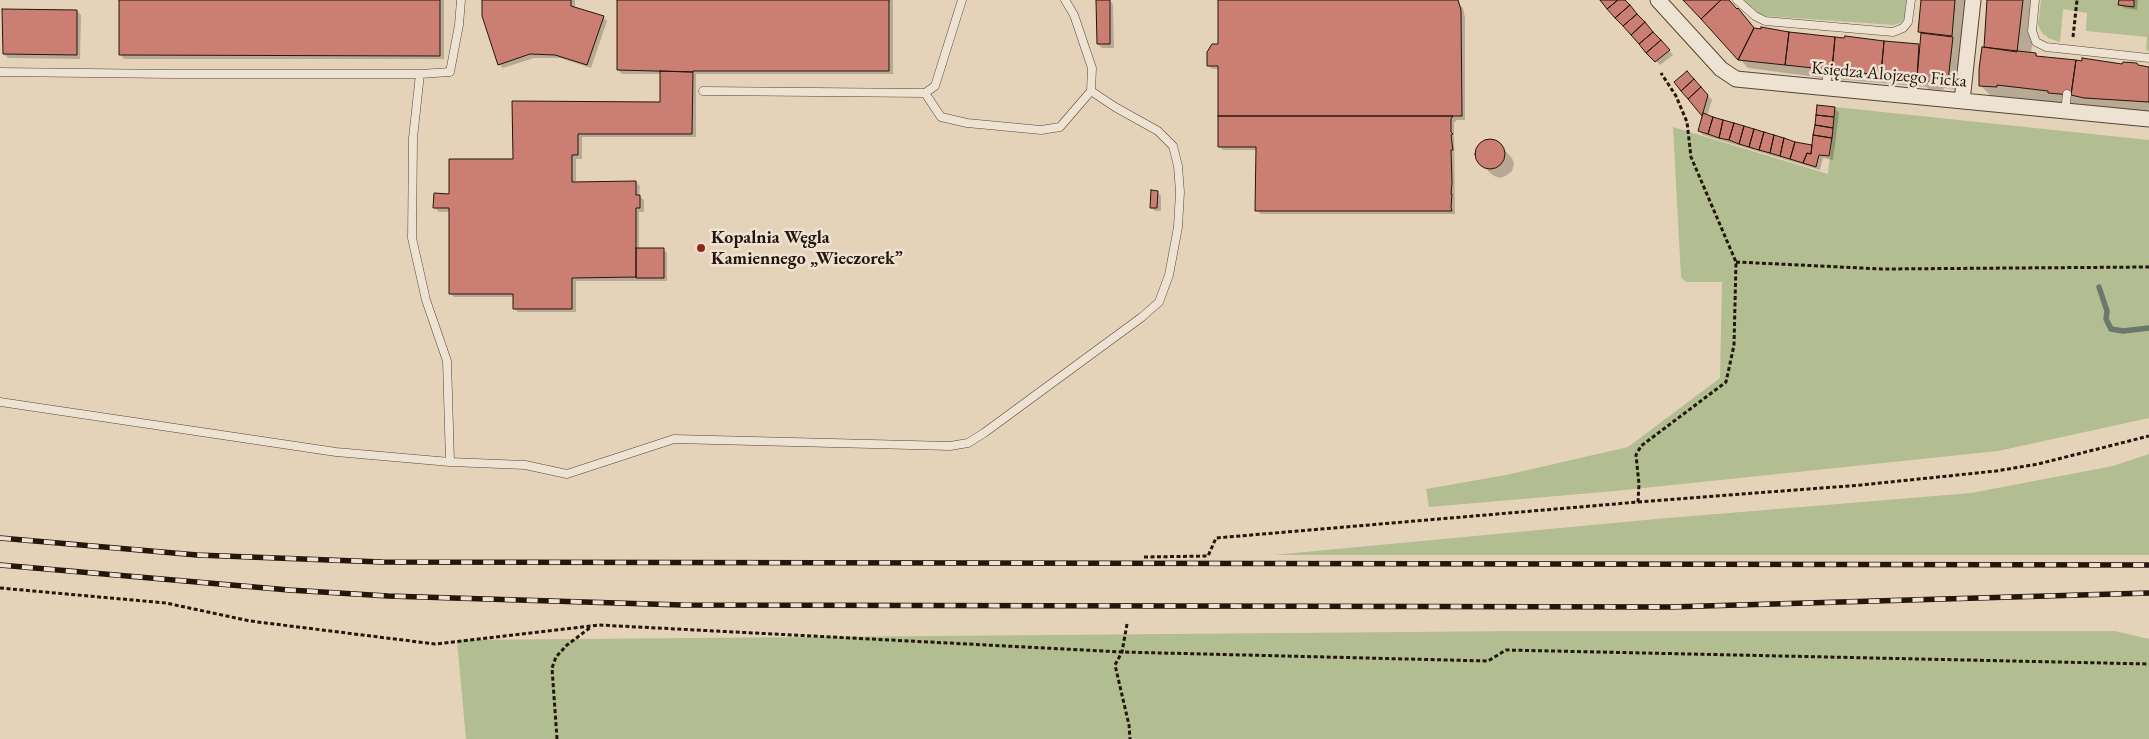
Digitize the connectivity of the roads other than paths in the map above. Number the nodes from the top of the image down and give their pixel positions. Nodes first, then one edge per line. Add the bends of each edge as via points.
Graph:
1 (461, 0) edge
2 (962, 0) edge
3 (1065, 0) edge
4 (1737, 0) edge
5 (1911, 0) edge
6 (1973, 0) edge
7 (2035, 0) edge
8 (1660, 1) edge
9 (1832, 27) junction
10 (1831, 36) dead end
11 (2072, 50) junction
12 (2149, 58) edge
13 (2071, 59) dead end
14 (1828, 69) dead end
15 (0, 72) edge
16 (420, 74) junction
17 (1826, 88) junction
18 (703, 91) dead end
19 (1091, 91) junction
20 (925, 92) junction
21 (2067, 94) dead end
22 (1962, 101) junction
23 (2065, 111) junction
24 (2149, 119) edge
25 (0, 402) edge
26 (450, 462) junction

1 - 16 lane via 460,25 450,72
2 - 20 lane via 935,86
3 - 19 lane via 1074,15 1092,68
4 - 9 lane via 1765,21
5 - 9 lane via 1908,22 1893,32
6 - 22 street
7 - 11 lane via 2032,31 2036,42 2046,47
8 - 17 street, Księdza Alojzego Ficka via 1728,75
9 - 10 lane
11 - 12 lane
11 - 13 lane
14 - 17 lane
15 - 16 lane
16 - 26 lane via 413,138 412,238 426,300 447,361
17 - 22 street, Księdza Alojzego Ficka
18 - 20 lane
19 - 20 lane via 1060,127 1042,130 967,123 941,117
19 - 26 lane via 1158,131 1173,146 1180,192 1178,227 1169,275 1159,302 1142,317 968,443 950,446 674,439 567,474 525,465
21 - 23 lane
22 - 23 street, Księdza Alojzego Ficka
23 - 24 street, Księdza Alojzego Ficka
25 - 26 lane via 336,452

